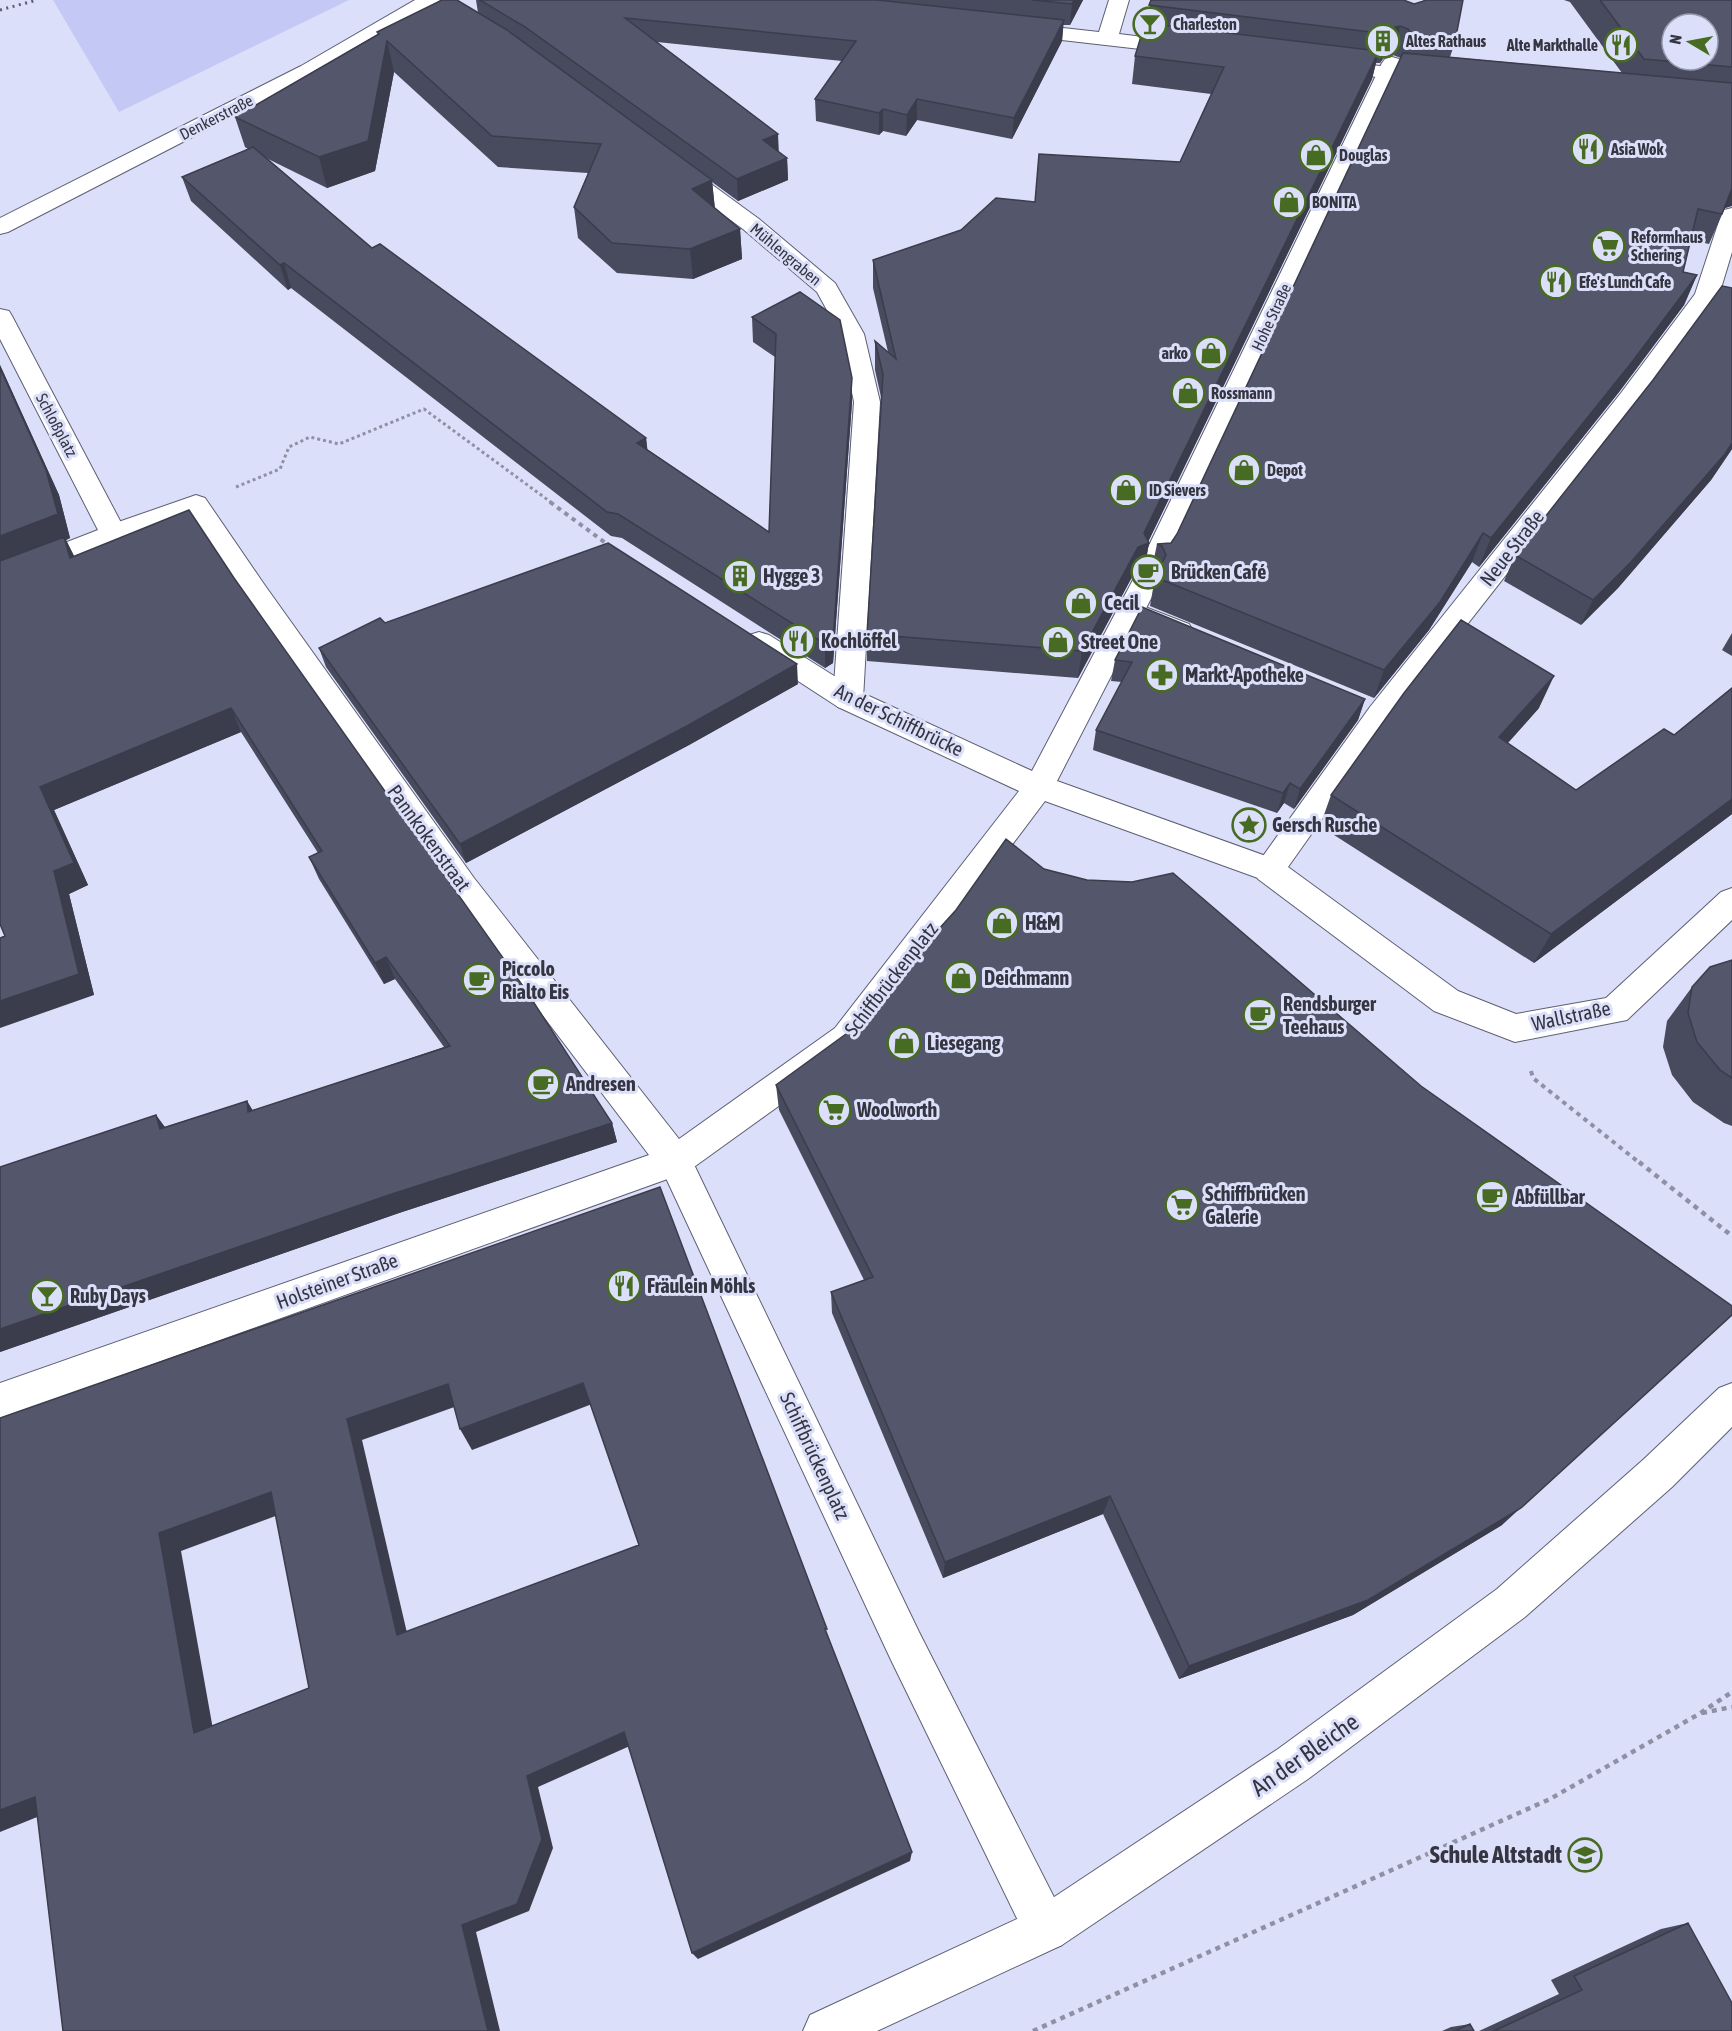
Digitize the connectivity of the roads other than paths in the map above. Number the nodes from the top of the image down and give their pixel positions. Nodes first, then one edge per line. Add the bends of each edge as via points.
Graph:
1 (1119, 0) edge
2 (437, 4) edge
3 (1003, 28) edge
4 (1108, 38) junction
5 (1202, 50) edge
6 (1307, 63) edge
7 (1390, 68) junction
8 (1458, 81) edge
9 (655, 153) edge
10 (1732, 215) edge
11 (0, 227) edge
12 (0, 316) edge
13 (114, 534) junction
14 (0, 579) edge
15 (1132, 612) junction
16 (740, 629) edge
17 (1208, 643) edge
18 (848, 699) junction
19 (1039, 786) junction
20 (1269, 870) junction
21 (1732, 901) edge
22 (675, 1161) junction
23 (0, 1401) edge
24 (1732, 1401) edge
25 (1046, 1929) junction
26 (826, 2031) edge

1 - 4 street
2 - 11 street, Denkerstraße
3 - 4 street
4 - 5 street
6 - 7 street
7 - 8 street
7 - 15 street, Hohe Straße
9 - 18 street, Mühlengraben via 751,224 827,288 852,334 867,402
10 - 20 street, Neue Straße via 1707,295 1630,399 1370,711
12 - 13 street, Schloßplatz
13 - 14 street
13 - 22 street, Pannkokenstraat via 193,505 464,887
15 - 17 street
15 - 19 street, Hohe Straße
16 - 18 street, An der Schiffbrücke
18 - 19 street, An der Schiffbrücke
19 - 20 street
19 - 22 street, Schiffbrückenplatz via 847,1038
20 - 21 street, Wallstraße via 1446,1001 1515,1028 1615,1010
22 - 23 street, Holsteiner Straße
22 - 25 street, Schiffbrückenplatz via 905,1646
24 - 25 street, An der Bleiche via 1659,1473 1511,1603 1293,1764
25 - 26 street, An der Bleiche

